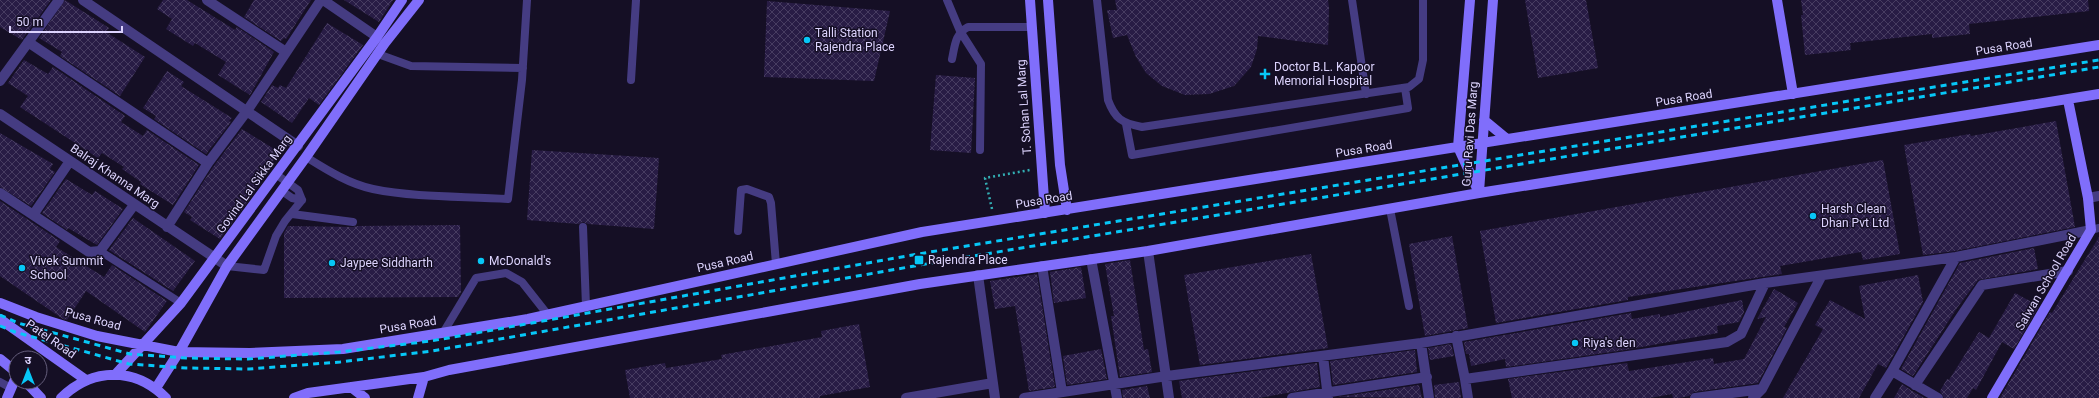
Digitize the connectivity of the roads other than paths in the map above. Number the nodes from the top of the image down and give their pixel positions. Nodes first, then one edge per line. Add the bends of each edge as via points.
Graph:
1 (59, 0) edge
2 (83, 0) edge
3 (207, 0) edge
4 (322, 0) edge
5 (402, 0) edge
6 (419, 0) edge
7 (527, 0) edge
8 (636, 0) edge
9 (947, 0) edge
10 (1030, 0) edge
11 (1048, 0) edge
12 (1097, 0) edge
13 (1352, 0) edge
14 (1423, 0) edge
15 (1470, 0) edge
16 (1493, 0) edge
17 (1777, 0) edge
18 (1032, 27) junction
19 (960, 31) junction
20 (377, 37) junction
21 (28, 42) junction
22 (2099, 45) edge
23 (286, 52) junction
24 (378, 54) junction
25 (952, 59) dead end
26 (523, 68) junction
27 (631, 80) dead end
28 (0, 82) edge
29 (1405, 88) junction
30 (1366, 94) junction
31 (1793, 94) junction
32 (2099, 94) edge
33 (2068, 100) junction
34 (247, 111) junction
35 (0, 114) edge
36 (1484, 120) junction
37 (1126, 124) junction
38 (1507, 139) junction
39 (1482, 143) junction
40 (298, 146) junction
41 (1458, 147) junction
42 (980, 150) dead end
43 (306, 157) junction
44 (70, 162) junction
45 (208, 164) junction
46 (277, 175) junction
47 (285, 187) junction
48 (0, 193) edge
49 (1479, 193) junction
50 (2099, 196) edge
51 (2088, 198) junction
52 (134, 205) junction
53 (1390, 209) junction
54 (1068, 210) junction
55 (1045, 213) junction
56 (292, 214) junction
57 (33, 215) junction
58 (353, 222) dead end
59 (167, 227) junction
60 (583, 227) dead end
61 (2095, 229) edge
62 (738, 230) dead end
63 (1148, 250) junction
64 (100, 251) junction
65 (1956, 257) junction
66 (215, 259) junction
67 (1091, 259) junction
68 (776, 264) junction
69 (227, 266) junction
70 (1042, 266) junction
71 (2068, 271) junction
72 (978, 275) junction
73 (1821, 276) junction
74 (1766, 283) junction
75 (0, 303) edge
76 (181, 303) junction
77 (586, 306) junction
78 (1409, 306) dead end
79 (548, 315) junction
80 (0, 319) edge
81 (443, 333) junction
82 (1456, 336) junction
83 (1420, 343) junction
84 (143, 345) junction
85 (180, 352) junction
86 (1322, 356) junction
87 (0, 359) edge
88 (8, 366) edge
89 (1892, 372) junction
90 (115, 375) junction
91 (1166, 376) junction
92 (424, 377) junction
93 (1427, 377) junction
94 (1465, 379) junction
95 (86, 380) junction
96 (993, 383) junction
97 (1114, 384) junction
98 (1915, 385) junction
99 (351, 387) junction
100 (156, 388) junction
101 (1762, 389) junction
102 (33, 390) edge
103 (1062, 392) junction
104 (1328, 396) edge
105 (40, 398) edge
106 (61, 398) edge
107 (166, 398) edge
108 (294, 398) edge
109 (365, 398) edge
110 (418, 398) edge
111 (906, 398) edge
112 (995, 398) edge
113 (1024, 398) edge
114 (1117, 398) edge
115 (1169, 398) edge
116 (1292, 398) edge
117 (1429, 398) edge
118 (1468, 398) edge
119 (1697, 398) edge
120 (1754, 398) edge
121 (1875, 398) edge
122 (1938, 398) edge
123 (1992, 398) edge

1 - 21 street
2 - 34 street
3 - 23 street
4 - 20 street
4 - 23 street
5 - 20 main road, Govind Lal Sikka Marg
6 - 24 main road
7 - 26 lane
8 - 27 lane
9 - 19 lane
10 - 18 main road, T. Sohan Lal Marg
11 - 54 main road via 1060,165
12 - 37 lane via 1108,100 1113,113
13 - 30 lane
14 - 29 lane via 1423,60 1419,79
15 - 41 main road, Guru Ravi Das Marg
16 - 36 main road, Guru Ravi Das Marg
17 - 31 main road
18 - 19 lane via 968,27
18 - 55 main road, T. Sohan Lal Marg
19 - 25 lane
19 - 42 lane via 981,64
20 - 40 main road, Govind Lal Sikka Marg
21 - 28 street
21 - 45 street
22 - 31 main road, Pusa Road
23 - 34 street
24 - 26 lane via 411,66
24 - 43 main road
26 - 43 lane via 508,199 372,189 342,178
29 - 30 lane
29 - 37 lane via 1408,108 1132,155
30 - 37 lane via 1142,127
31 - 38 main road, Pusa Road
32 - 33 main road
33 - 49 main road
33 - 51 main road, Salwan School Road
34 - 40 street
34 - 45 street
35 - 44 street, Balraj Khanna Marg
36 - 38 main road
36 - 39 main road, Guru Ravi Das Marg
38 - 39 main road, Pusa Road
39 - 41 main road, Pusa Road
39 - 49 main road, Guru Ravi Das Marg
40 - 46 main road, Govind Lal Sikka Marg
41 - 49 main road, Guru Ravi Das Marg
41 - 54 main road, Pusa Road
43 - 47 main road
44 - 52 street, Balraj Khanna Marg
44 - 57 street
45 - 59 street
46 - 47 lane
46 - 66 main road, Govind Lal Sikka Marg
47 - 56 lane via 298,190 302,200
47 - 69 main road
48 - 57 street
49 - 53 main road
50 - 51 street
51 - 61 main road, Salwan School Road
52 - 59 street, Balraj Khanna Marg
52 - 64 street
53 - 63 main road
53 - 78 lane
54 - 55 main road, Pusa Road
55 - 68 main road, Pusa Road via 922,232
56 - 58 lane
56 - 69 lane via 276,236 264,270
57 - 64 street via 86,250
59 - 66 street, Balraj Khanna Marg
60 - 77 lane
61 - 65 street
61 - 71 main road, Salwan School Road
62 - 68 lane via 741,190 747,189 769,197
63 - 67 main road
63 - 91 street
64 - 76 lane
65 - 73 street
65 - 89 street
66 - 69 street, Balraj Khanna Marg
66 - 76 main road, Govind Lal Sikka Marg
67 - 70 main road
67 - 97 street
68 - 77 main road, Pusa Road
69 - 85 main road
70 - 72 main road
70 - 103 street
71 - 98 street via 1982,285
71 - 123 main road, Salwan School Road
72 - 92 main road via 449,370
72 - 96 street
73 - 74 street
73 - 101 street
74 - 82 street
74 - 94 street via 1741,334 1727,342
75 - 84 main road, Pusa Road via 97,336
76 - 84 main road, Govind Lal Sikka Marg
77 - 79 main road, Pusa Road
79 - 81 main road, Pusa Road
79 - 81 lane via 522,282 506,273 476,278
80 - 95 main road, Patel Road
81 - 85 main road, Pusa Road via 343,349 250,353
82 - 83 street
82 - 94 street
83 - 86 street
83 - 93 street
84 - 85 main road, Pusa Road
84 - 90 main road, Govind Lal Sikka Marg
85 - 100 main road
86 - 91 street
86 - 104 street
87 - 88 main road
89 - 98 street
89 - 121 street
90 - 95 main road
90 - 100 main road via 142,380
91 - 97 street
91 - 115 street
92 - 99 main road
92 - 110 main road
93 - 104 street
93 - 117 street
94 - 118 street
95 - 106 main road
96 - 111 street
96 - 112 street
97 - 103 street
97 - 114 street
98 - 122 street
99 - 108 main road via 308,393
99 - 109 main road
100 - 107 main road
101 - 119 street
101 - 120 street
102 - 105 main road
103 - 113 street
104 - 116 street

